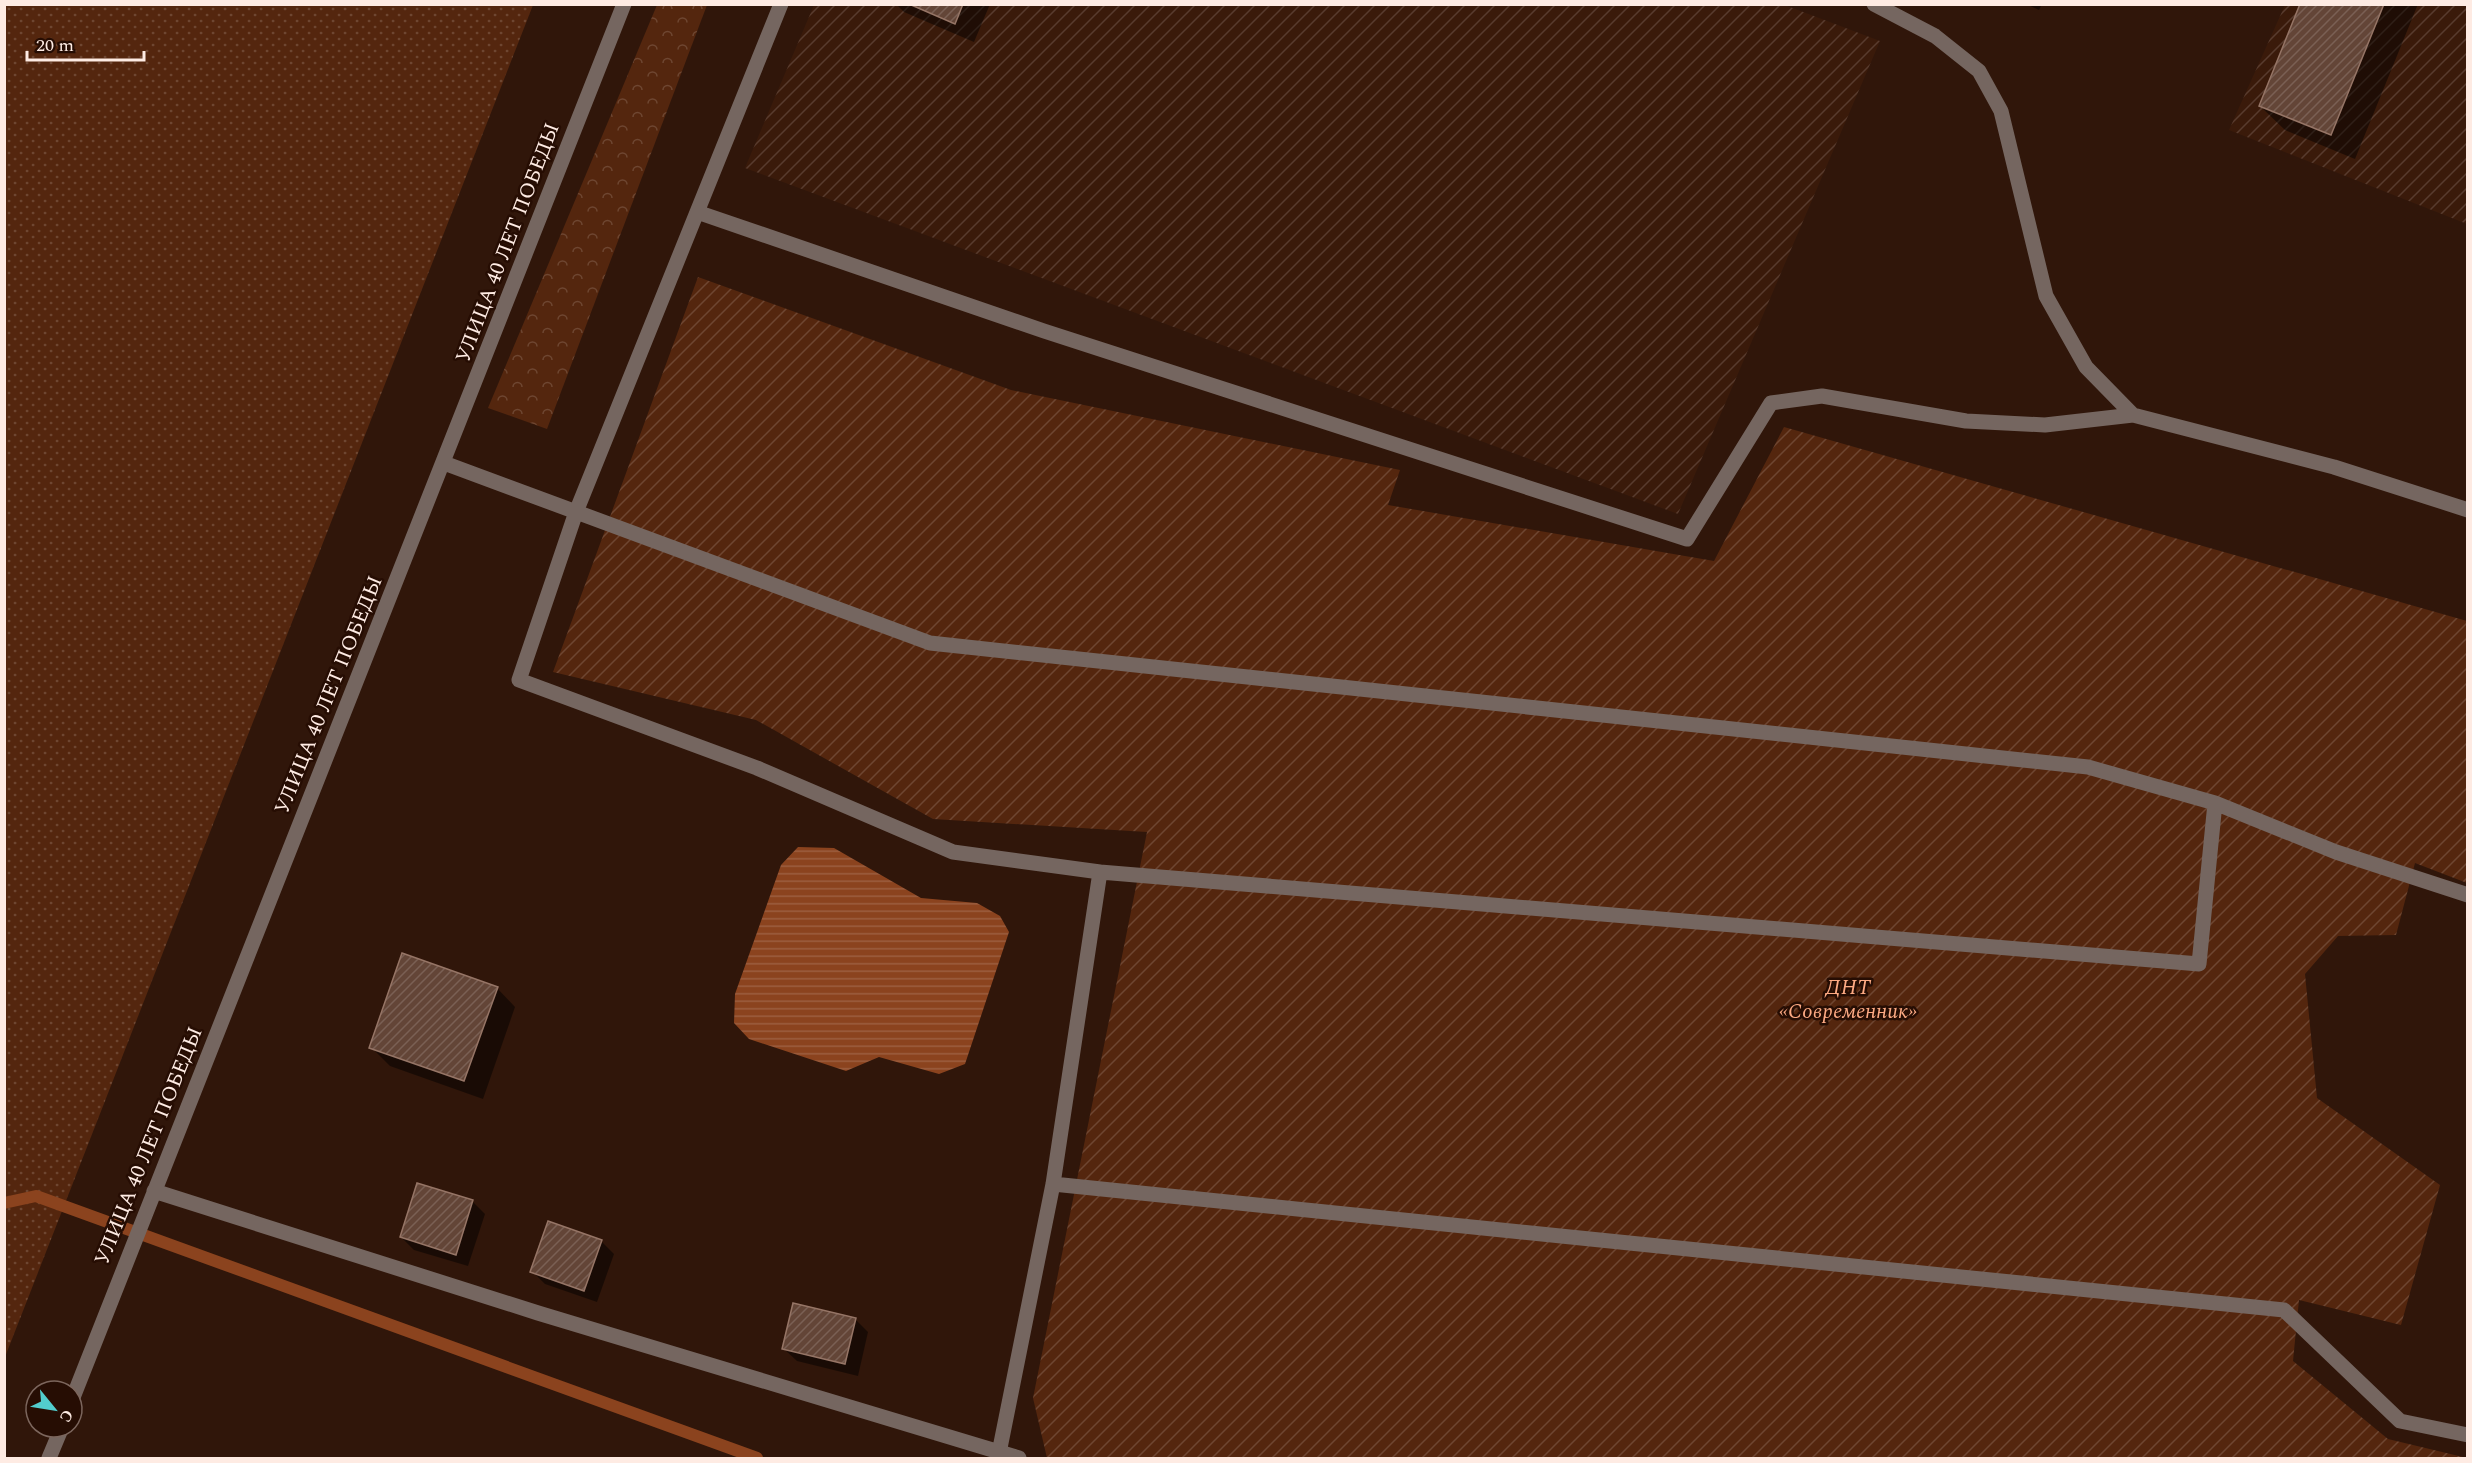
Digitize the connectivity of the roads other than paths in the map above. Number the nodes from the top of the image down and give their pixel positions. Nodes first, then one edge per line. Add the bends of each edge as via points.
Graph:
1 (624, 4) edge
2 (781, 4) edge
3 (1874, 4) edge
4 (697, 212) junction
5 (2133, 415) junction
6 (444, 464) junction
7 (2468, 510) edge
8 (576, 512) junction
9 (2215, 803) junction
10 (1100, 872) junction
11 (2468, 895) edge
12 (1053, 1184) junction
13 (154, 1191) junction
14 (80, 1379) edge
15 (2468, 1435) edge
16 (57, 1439) edge
17 (999, 1456) edge
18 (49, 1458) edge
19 (1019, 1458) edge

1 - 6 street, УЛИЦА 40 ЛЕТ ПОБЕДЫ
2 - 4 street
3 - 5 street via 1935,36 1979,71 2001,111 2046,296 2086,368
4 - 5 street via 1044,332 1687,539 1771,403 1822,396 1966,421 2045,425
4 - 8 street
5 - 7 street via 2334,467
6 - 8 street
6 - 13 street, УЛИЦА 40 ЛЕТ ПОБЕДЫ
8 - 9 street via 930,643 2088,767
8 - 10 street via 519,680 757,768 953,852
9 - 10 street via 2199,964
9 - 11 street via 2336,852
10 - 12 street
12 - 15 street via 2284,1310 2400,1421
12 - 17 street
13 - 14 street, УЛИЦА 40 ЛЕТ ПОБЕДЫ
13 - 17 street
16 - 18 street
17 - 19 street

